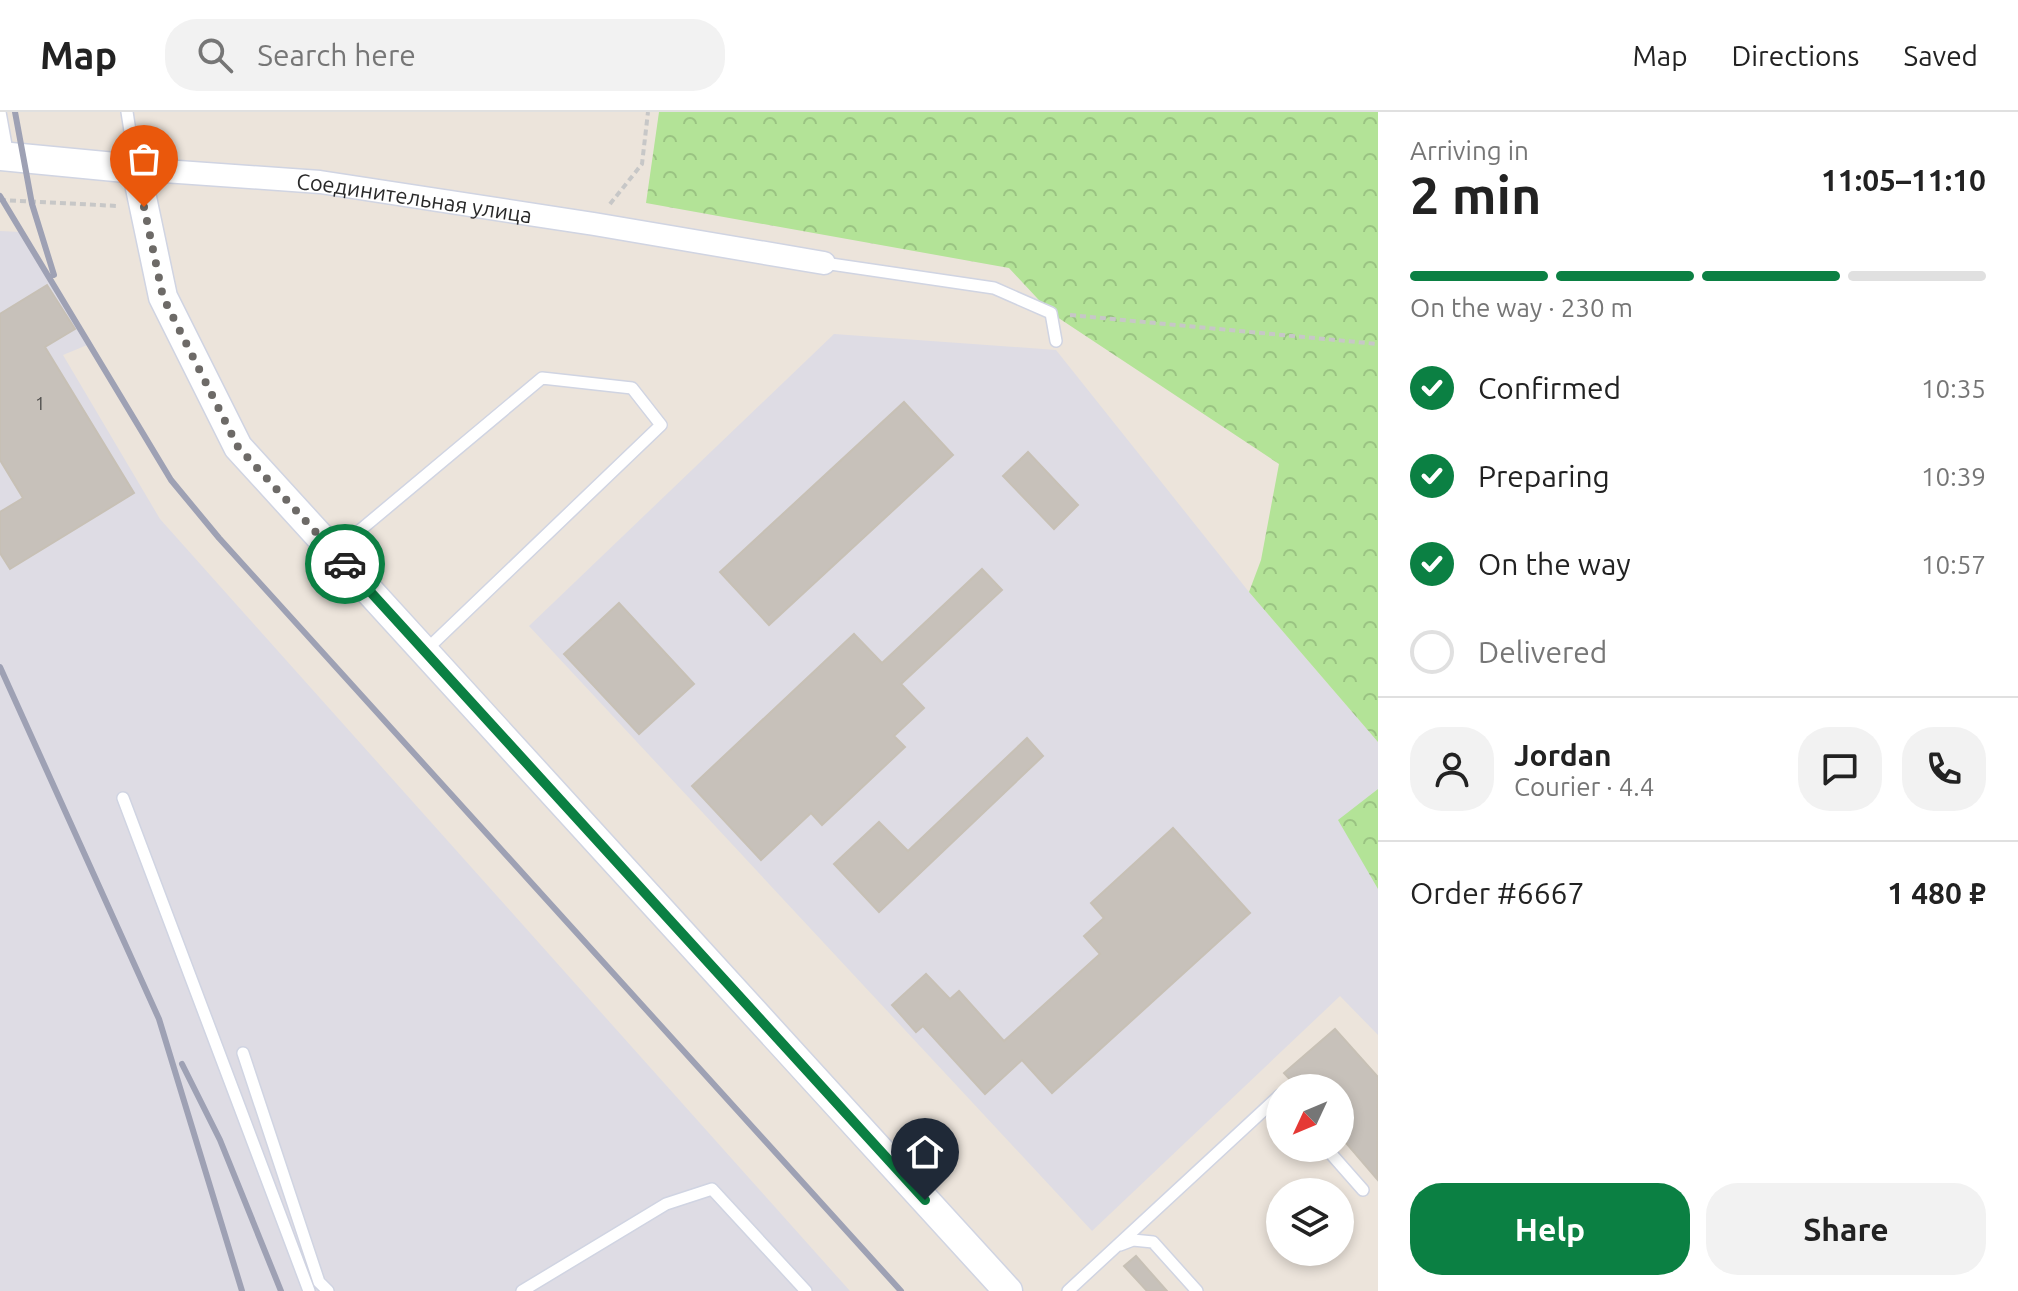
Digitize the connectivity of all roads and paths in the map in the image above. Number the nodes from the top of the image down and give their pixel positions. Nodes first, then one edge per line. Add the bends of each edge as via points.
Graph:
1 (0, 112) edge
2 (127, 112) edge
3 (648, 112) edge
4 (4, 156) edge
5 (136, 169) junction
6 (0, 200) edge
7 (144, 207) junction
8 (594, 224) junction
9 (824, 263) joint
10 (1051, 313) junction
11 (1056, 341) dead end
12 (1378, 344) edge
13 (334, 552) junction
14 (425, 651) junction
15 (123, 798) dead end
16 (243, 1053) dead end
17 (1266, 1108) edge
18 (1338, 1162) edge
19 (1363, 1190) dead end
20 (1117, 1246) junction
21 (309, 1291) edge
22 (328, 1291) edge
23 (522, 1291) edge
24 (806, 1291) edge
25 (1008, 1291) edge
26 (1068, 1291) edge
27 (1197, 1291) edge

1 - 4 lane
2 - 5 lane
3 - 8 path via 642,164
4 - 5 street, Соединительная улица
5 - 7 street
5 - 8 street, Соединительная улица via 320,182
6 - 7 path
7 - 13 street via 163,297 238,447
8 - 9 street, Соединительная улица
9 - 10 lane via 994,288
10 - 11 lane
10 - 12 path
13 - 14 street
13 - 14 lane via 542,378 632,388 661,425
14 - 25 street
15 - 21 lane
16 - 22 lane via 319,1282
17 - 20 lane
18 - 19 lane
20 - 26 lane
20 - 27 lane via 1133,1240 1153,1242
23 - 24 lane via 666,1204 712,1189

